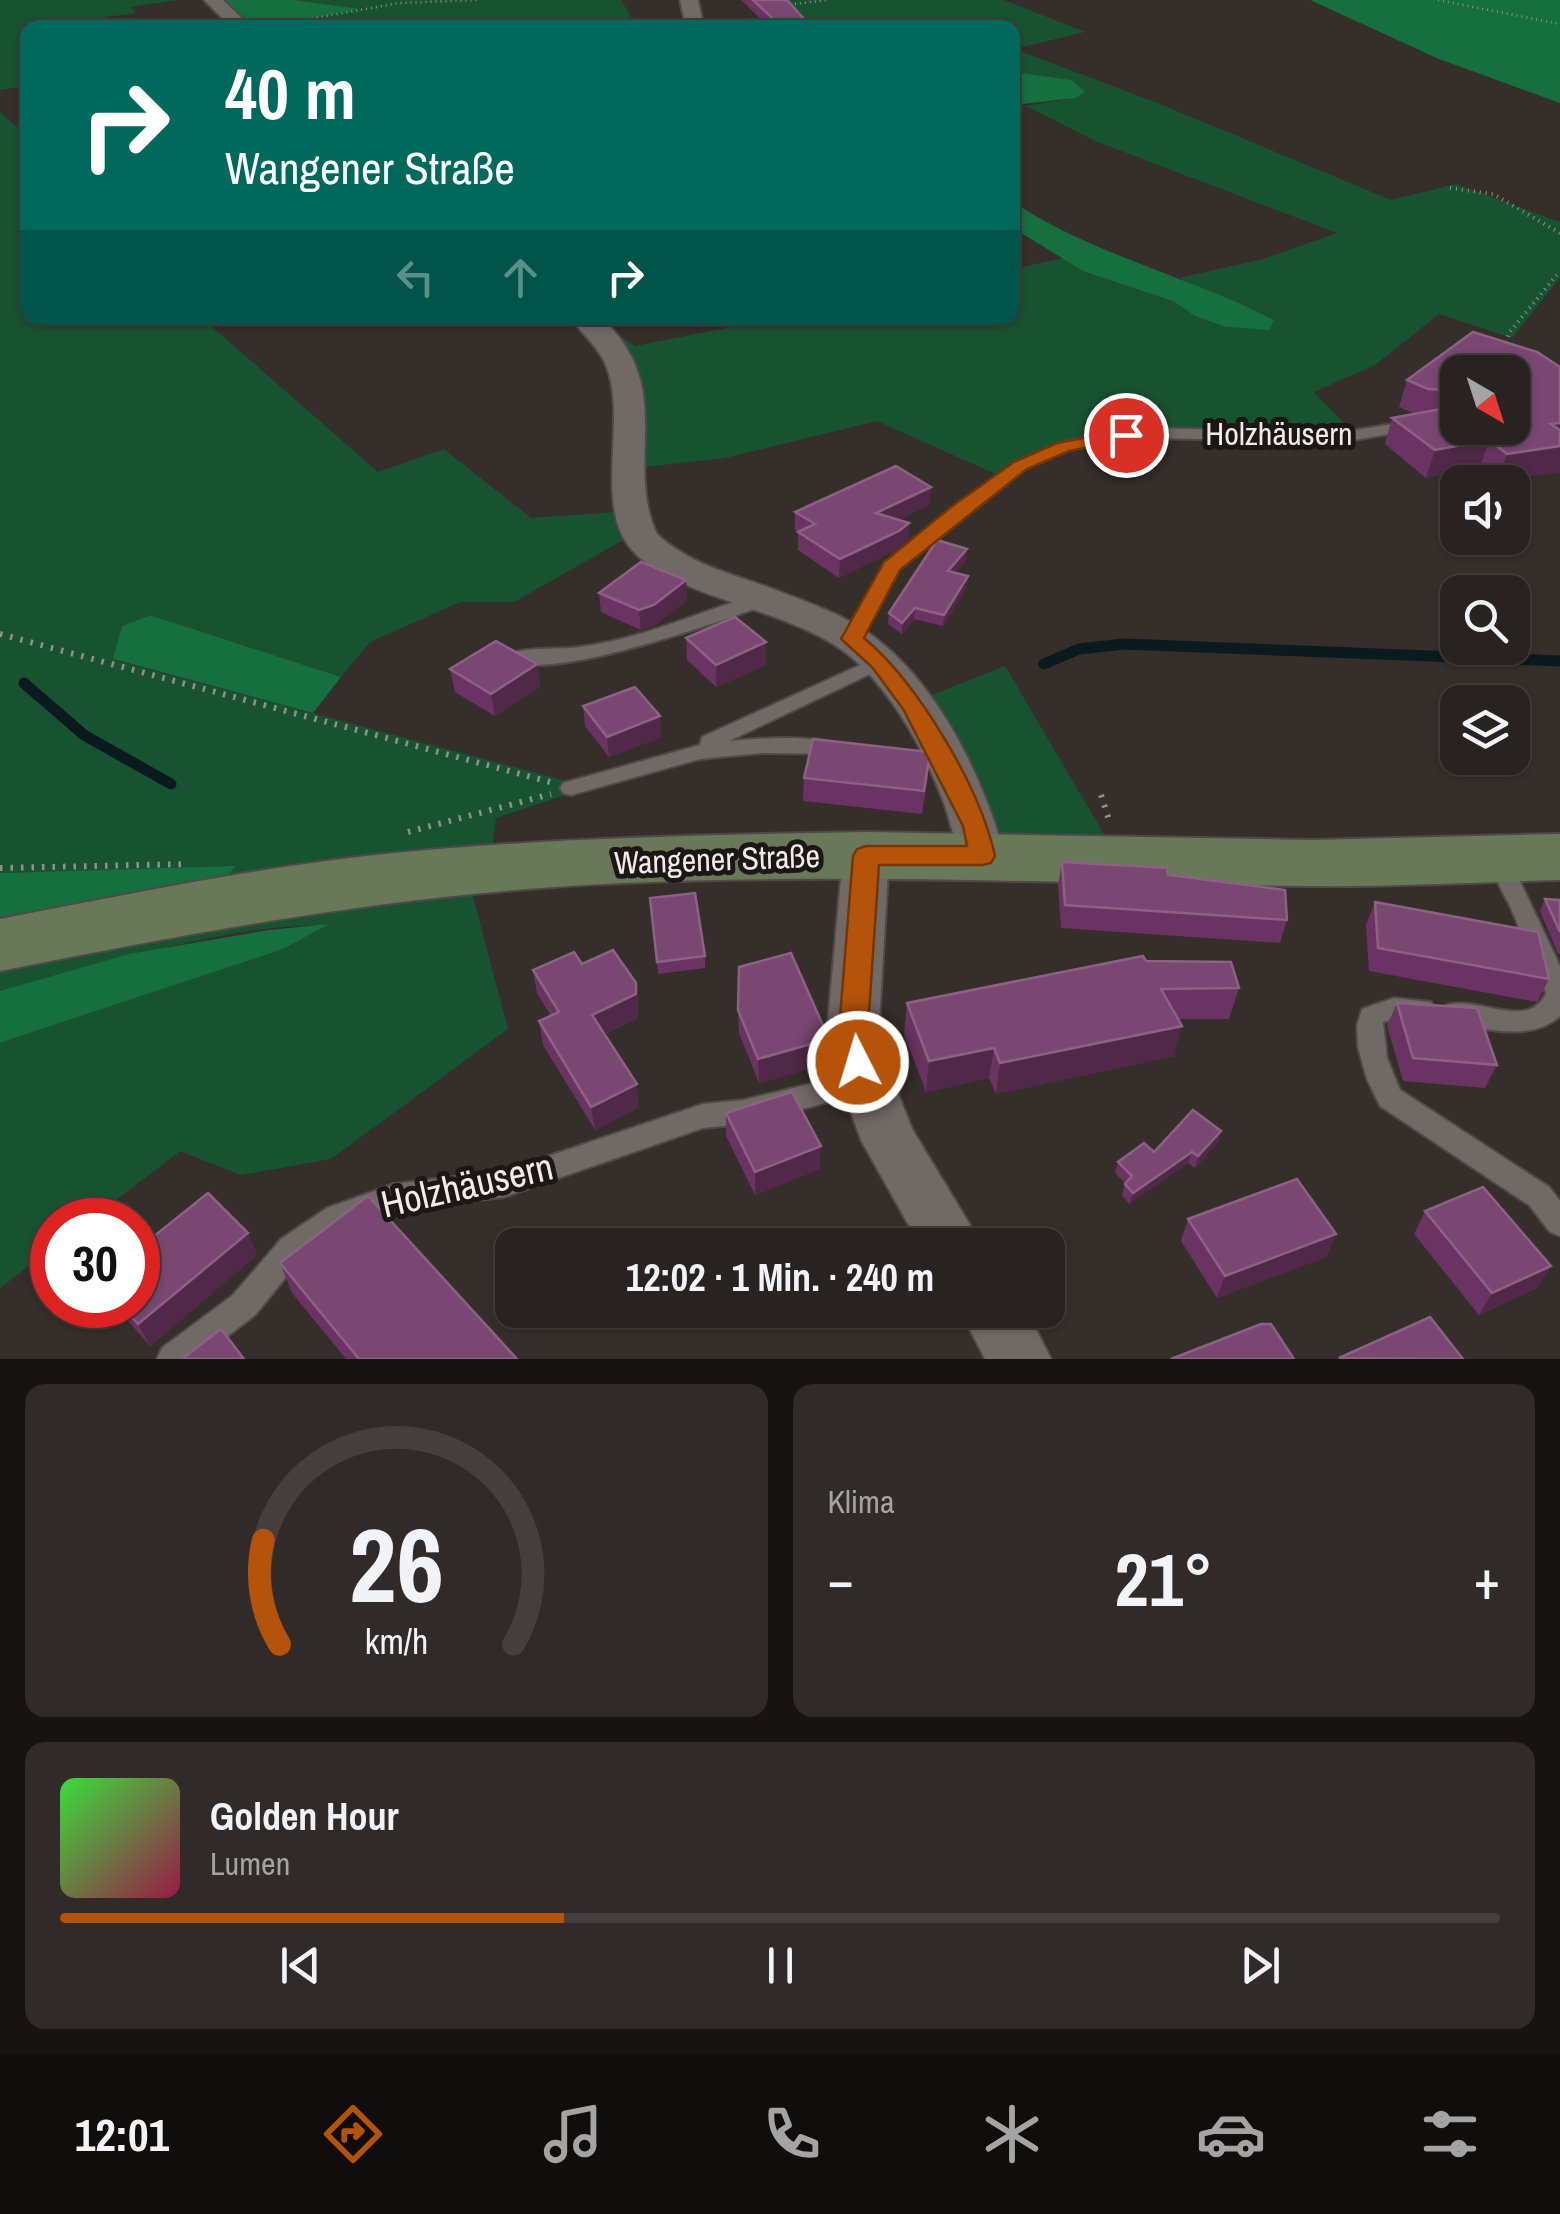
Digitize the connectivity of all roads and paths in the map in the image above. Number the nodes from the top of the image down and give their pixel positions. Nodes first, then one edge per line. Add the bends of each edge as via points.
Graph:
1 (213, 0) edge
2 (478, 0) edge
3 (828, 0) edge
4 (1438, 0) edge
5 (784, 5) edge
6 (235, 20) edge
7 (298, 20) edge
8 (1560, 24) edge
9 (1450, 188) dead end
10 (1560, 233) edge
11 (1560, 271) edge
12 (593, 325) edge
13 (1504, 354) edge
14 (1429, 423) edge
15 (764, 599) junction
16 (0, 634) edge
17 (866, 651) junction
18 (514, 656) edge
19 (689, 751) junction
20 (846, 751) edge
21 (571, 788) junction
22 (398, 834) dead end
23 (866, 856) junction
24 (982, 856) junction
25 (1560, 857) edge
26 (1497, 859) junction
27 (206, 863) dead end
28 (0, 868) edge
29 (0, 945) edge
30 (864, 1082) junction
31 (1560, 1223) edge
32 (942, 1228) edge
33 (1002, 1328) edge
34 (173, 1359) edge
35 (1020, 1359) edge

1 - 6 street
2 - 7 path via 383,5
3 - 5 path
4 - 8 path
9 - 10 path via 1464,185 1495,196
11 - 13 path via 1504,340
12 - 15 street via 619,353 628,381 631,506 641,539 666,560
14 - 17 lane, Holzhäusern via 1344,438 1147,433 1064,447 1020,466 892,566
15 - 17 street
15 - 18 lane via 638,644 560,658
16 - 21 path
17 - 19 lane
17 - 24 street via 914,707 936,761 976,826
19 - 20 lane via 736,745
19 - 21 lane
21 - 22 path
23 - 24 main road, Wangener Straße
23 - 29 main road, Wangener Straße via 621,860 366,880
23 - 30 street via 852,1042
24 - 26 main road, Wangener Straße via 1312,863
25 - 26 main road, Wangener Straße
26 - 31 lane via 1559,993 1555,1008 1527,1023 1394,1008 1371,1016 1369,1030 1390,1098 1539,1196
27 - 28 path
30 - 32 street via 888,1140
30 - 34 lane, Holzhäusern via 704,1116 504,1184 394,1197 337,1218 291,1249 244,1305
33 - 35 street

